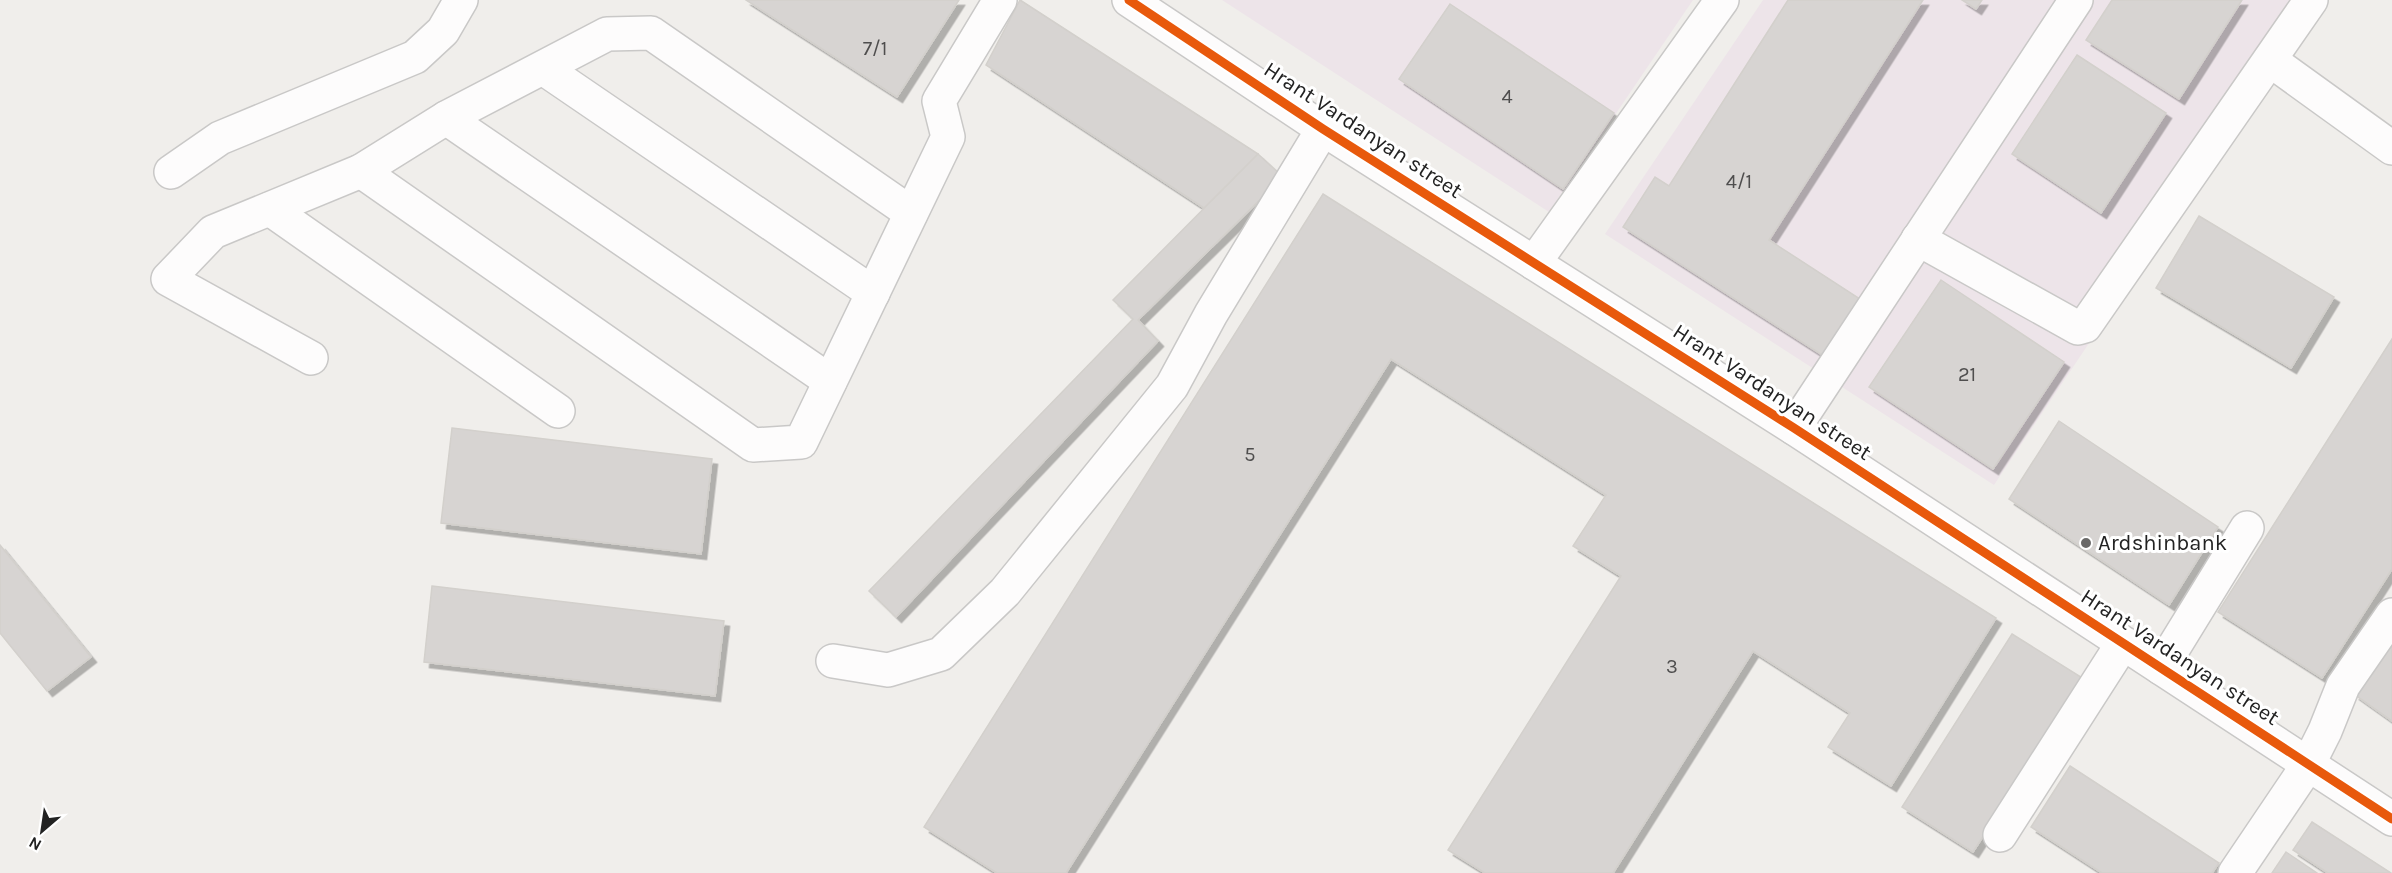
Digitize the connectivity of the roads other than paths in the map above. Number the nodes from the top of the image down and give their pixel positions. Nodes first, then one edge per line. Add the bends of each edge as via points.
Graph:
1 (461, 0) edge
2 (1000, 0) edge
3 (1129, 0) edge
4 (1722, 0) edge
5 (2076, 0) edge
6 (2312, 0) edge
7 (2270, 60) junction
8 (543, 68) junction
9 (446, 118) junction
10 (1323, 129) junction
11 (2392, 148) edge
12 (361, 171) junction
13 (171, 172) dead end
14 (270, 209) junction
15 (911, 213) junction
16 (1918, 239) junction
17 (1534, 263) junction
18 (873, 293) junction
19 (311, 358) dead end
20 (830, 381) junction
21 (558, 411) dead end
22 (1794, 428) junction
23 (2247, 528) dead end
24 (2392, 615) edge
25 (2123, 643) junction
26 (833, 661) dead end
27 (2161, 668) junction
28 (2308, 765) junction
29 (2392, 819) edge
30 (2000, 836) dead end
31 (2235, 873) edge

1 - 13 street via 443,31 415,57 220,138
2 - 15 street via 939,101 948,137
3 - 10 street, Hrant Vardanyan street
4 - 17 street
5 - 16 street
6 - 7 street
7 - 11 street
7 - 16 street via 2085,326 2078,328
8 - 9 street
8 - 15 street via 607,34 651,33
8 - 18 street
9 - 12 street
9 - 20 street
10 - 17 street, Hrant Vardanyan street
10 - 26 street via 1172,386 1005,592 941,654 888,670
12 - 14 street
12 - 20 street via 753,445 801,442
14 - 19 street via 213,232 168,279
14 - 21 street
15 - 18 street
16 - 22 street
17 - 22 street, Hrant Vardanyan street
18 - 20 street
22 - 25 street, Hrant Vardanyan street
23 - 27 street
24 - 28 street via 2343,686
25 - 27 street, Hrant Vardanyan street
25 - 30 street
27 - 28 street, Hrant Vardanyan street
28 - 29 street, Hrant Vardanyan street
28 - 31 street

